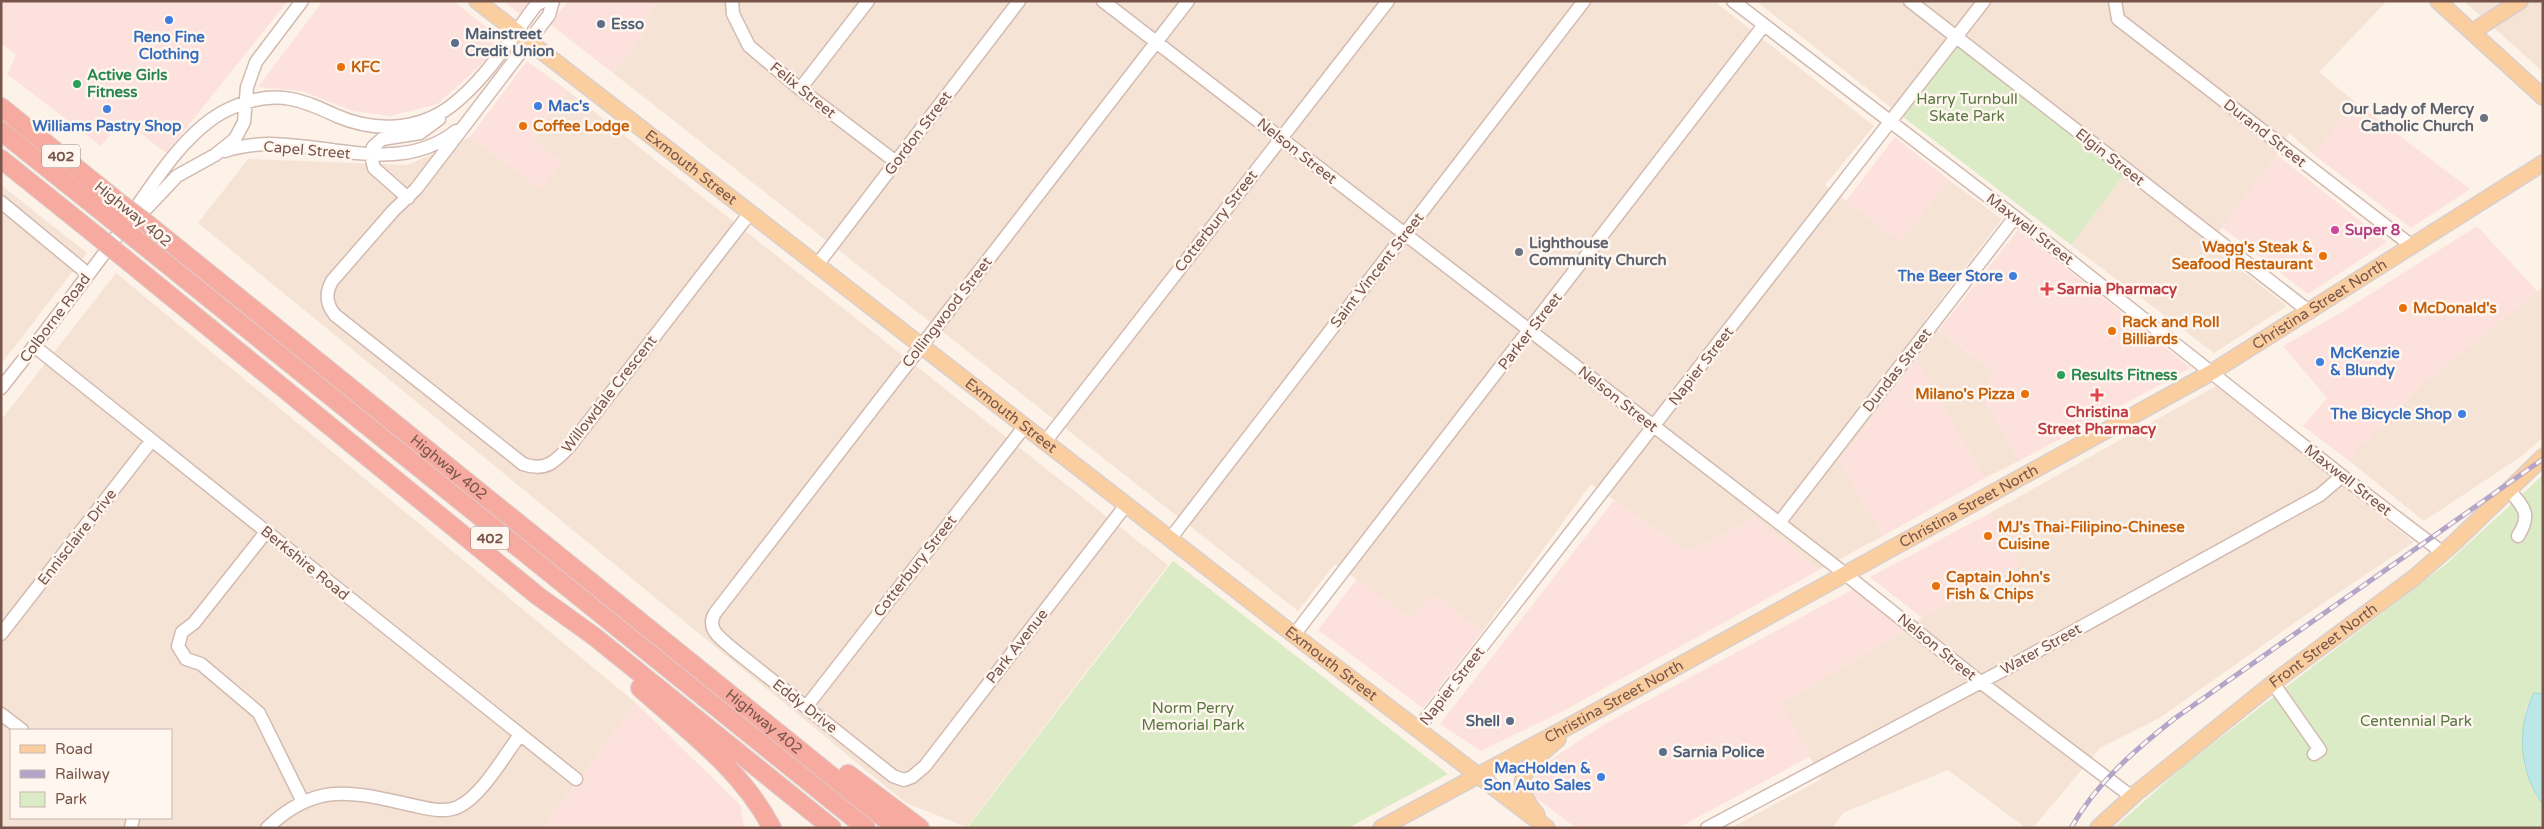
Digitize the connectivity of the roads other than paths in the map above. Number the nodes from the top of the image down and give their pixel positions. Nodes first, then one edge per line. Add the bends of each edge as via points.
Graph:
1 (302, 1) edge
2 (477, 1) edge
3 (543, 1) edge
4 (553, 1) edge
5 (732, 1) edge
6 (868, 1) edge
7 (1019, 1) edge
8 (1103, 1) edge
9 (1188, 1) edge
10 (1388, 1) edge
11 (1584, 1) edge
12 (1733, 1) edge
13 (1910, 1) edge
14 (1984, 1) edge
15 (2115, 1) edge
16 (2438, 1) edge
17 (2520, 1) edge
18 (1764, 26) junction
19 (516, 31) junction
20 (2472, 32) junction
21 (1956, 37) junction
22 (529, 41) junction
23 (1156, 43) junction
24 (256, 62) junction
25 (800, 89) junction
26 (2543, 97) edge
27 (246, 102) junction
28 (455, 103) junction
29 (1, 107) edge
30 (220, 114) junction
31 (1891, 121) junction
32 (466, 123) junction
33 (1, 131) edge
34 (1281, 138) junction
35 (1, 145) edge
36 (2543, 153) edge
37 (215, 155) junction
38 (371, 155) junction
39 (1, 159) edge
40 (896, 162) junction
41 (2540, 165) edge
42 (408, 198) junction
43 (1, 202) edge
44 (750, 213) junction
45 (2015, 217) junction
46 (105, 233) junction
47 (1405, 235) junction
48 (2412, 246) junction
49 (131, 249) junction
50 (817, 265) junction
51 (88, 274) junction
52 (327, 299) joint
53 (2310, 312) junction
54 (1530, 330) junction
55 (34, 346) junction
56 (921, 346) junction
57 (2212, 372) junction
58 (1, 388) edge
59 (1024, 426) junction
60 (1653, 426) junction
61 (152, 440) junction
62 (1045, 442) junction
63 (2543, 457) edge
64 (2342, 476) junction
65 (2508, 490) junction
66 (1126, 505) junction
67 (518, 522) junction
68 (1778, 523) junction
69 (266, 532) junction
70 (2518, 536) dead end
71 (1170, 539) junction
72 (2443, 552) junction
73 (1844, 573) junction
74 (538, 596) junction
75 (711, 626) joint
76 (1, 634) edge
77 (1294, 635) junction
78 (1979, 681) junction
79 (2273, 683) junction
80 (806, 706) junction
81 (1, 714) edge
82 (1574, 724) junction
83 (21, 729) edge
84 (1417, 730) junction
85 (520, 735) junction
86 (2314, 754) dead end
87 (1477, 776) junction
88 (576, 779) dead end
89 (904, 780) joint
90 (2132, 797) junction
91 (302, 802) junction
92 (267, 828) edge
93 (772, 828) edge
94 (832, 828) edge
95 (849, 828) edge
96 (866, 828) edge
97 (896, 828) edge
98 (920, 828) edge
99 (1381, 828) edge
100 (1547, 828) edge
101 (1707, 828) edge
102 (2098, 828) edge

1 - 24 street, Colborne Road
2 - 19 main road, Exmouth Street
3 - 19 street, Capel Street via 536,5
4 - 22 street, Capel Street via 549,15
5 - 25 street, Felix Street via 733,14 749,46
6 - 25 street
7 - 40 street, Gordon Street
8 - 23 street, Nelson Street
9 - 23 street, Collingwood Street
10 - 34 street, Cotterbury Street
11 - 47 street, Saint Vincent Street
12 - 18 street, Maxwell Street
13 - 21 street, Elgin Street
14 - 21 street, Napier Street
15 - 48 street, Durand Street via 2118,19
16 - 20 main road
17 - 20 main road
18 - 31 street, Maxwell Street
18 - 54 street, Parker Street
19 - 22 main road, Exmouth Street
19 - 28 street, Capel Street via 484,73
20 - 26 main road
21 - 31 street, Napier Street
21 - 53 street, Elgin Street
22 - 32 street, Capel Street
22 - 44 main road, Exmouth Street
23 - 34 street, Nelson Street
23 - 56 street, Collingwood Street
24 - 27 street, Colborne Road via 249,79
24 - 30 street via 240,97
25 - 40 street, Felix Street
27 - 28 street, Capel Street via 267,98 290,99 378,127 419,122
27 - 30 street, Colborne Road
27 - 37 street, Colborne Road via 242,128 230,144
28 - 38 street, Capel Street via 420,133 377,142
29 - 67 highway, Highway 402 / 402, bridge
30 - 46 street, Colborne Road via 189,138
31 - 45 street, Maxwell Street
31 - 60 street, Napier Street
32 - 38 street, Capel Street via 445,139 425,147 409,152
32 - 42 street, Capel Street
33 - 46 highway
34 - 47 street, Nelson Street
34 - 62 street, Cotterbury Street
35 - 46 highway, Highway 402 / 402
36 - 41 main road
37 - 38 street, Capel Street via 240,147 269,145
37 - 46 street, Colborne Road via 177,176
38 - 42 street, Capel Street via 374,168
39 - 46 highway
40 - 50 street, Gordon Street
41 - 48 main road, Christina Street North
42 - 52 street, Capel Street via 332,281
43 - 51 street
44 - 50 main road, Exmouth Street
44 - 52 street, Willowdale Crescent via 569,447 544,467 523,464 335,315
45 - 57 street, Maxwell Street
45 - 68 street, Dundas Street
46 - 49 highway, Highway 402 / 402
46 - 51 street, Colborne Road
47 - 54 street, Nelson Street
47 - 71 street, Saint Vincent Street
48 - 53 main road, Christina Street North
49 - 74 highway
49 - 95 highway, Highway 402 / 402
49 - 96 highway
50 - 56 main road, Exmouth Street
51 - 55 street, Colborne Road
53 - 57 main road, Christina Street North
54 - 60 street, Nelson Street
54 - 77 street, Parker Street
55 - 58 street, Colborne Road
55 - 61 street, Berkshire Road
56 - 59 main road, Exmouth Street
56 - 75 street, Collingwood Street via 715,613
57 - 64 street, Maxwell Street
57 - 73 main road, Christina Street North
59 - 62 main road, Exmouth Street
59 - 80 street, Cotterbury Street
60 - 68 street, Nelson Street
60 - 84 street, Napier Street
61 - 69 street, Berkshire Road
61 - 76 street, Ennisclaire Drive
62 - 66 main road, Exmouth Street
63 - 65 main road, Front Street North
64 - 72 street, Maxwell Street
64 - 78 street, Water Street via 2320,495
65 - 70 street via 2524,509 2526,518
65 - 72 main road, Front Street North
66 - 71 main road, Exmouth Street
66 - 89 street, Park Avenue via 925,766
67 - 97 highway, Highway 402 / 402
67 - 98 highway via 624,597 784,726
68 - 73 street, Nelson Street
69 - 85 street, Berkshire Road
69 - 91 street via 194,623 182,632 178,646 186,659 201,664 259,713
71 - 77 main road, Exmouth Street
72 - 79 main road, Front Street North
73 - 78 street, Nelson Street
73 - 82 main road, Christina Street North
74 - 93 highway via 735,775 752,794
74 - 94 highway via 595,637
75 - 80 street, Eddy Drive via 716,634
77 - 84 main road, Exmouth Street
78 - 90 street, Nelson Street
78 - 101 street, Water Street
79 - 86 street via 2299,726 2320,750
79 - 90 main road, Front Street North
80 - 89 street, Eddy Drive via 893,776
81 - 83 street
82 - 87 main road, Christina Street North
82 - 100 main road via 1528,768 1521,782 1528,804
84 - 87 main road, Exmouth Street
85 - 88 street, Berkshire Road
85 - 91 street via 474,796 452,809 433,810 351,792
87 - 99 main road, Christina Street North
87 - 100 main road, Exmouth Street
90 - 102 main road, Front Street North
91 - 92 street via 280,815

